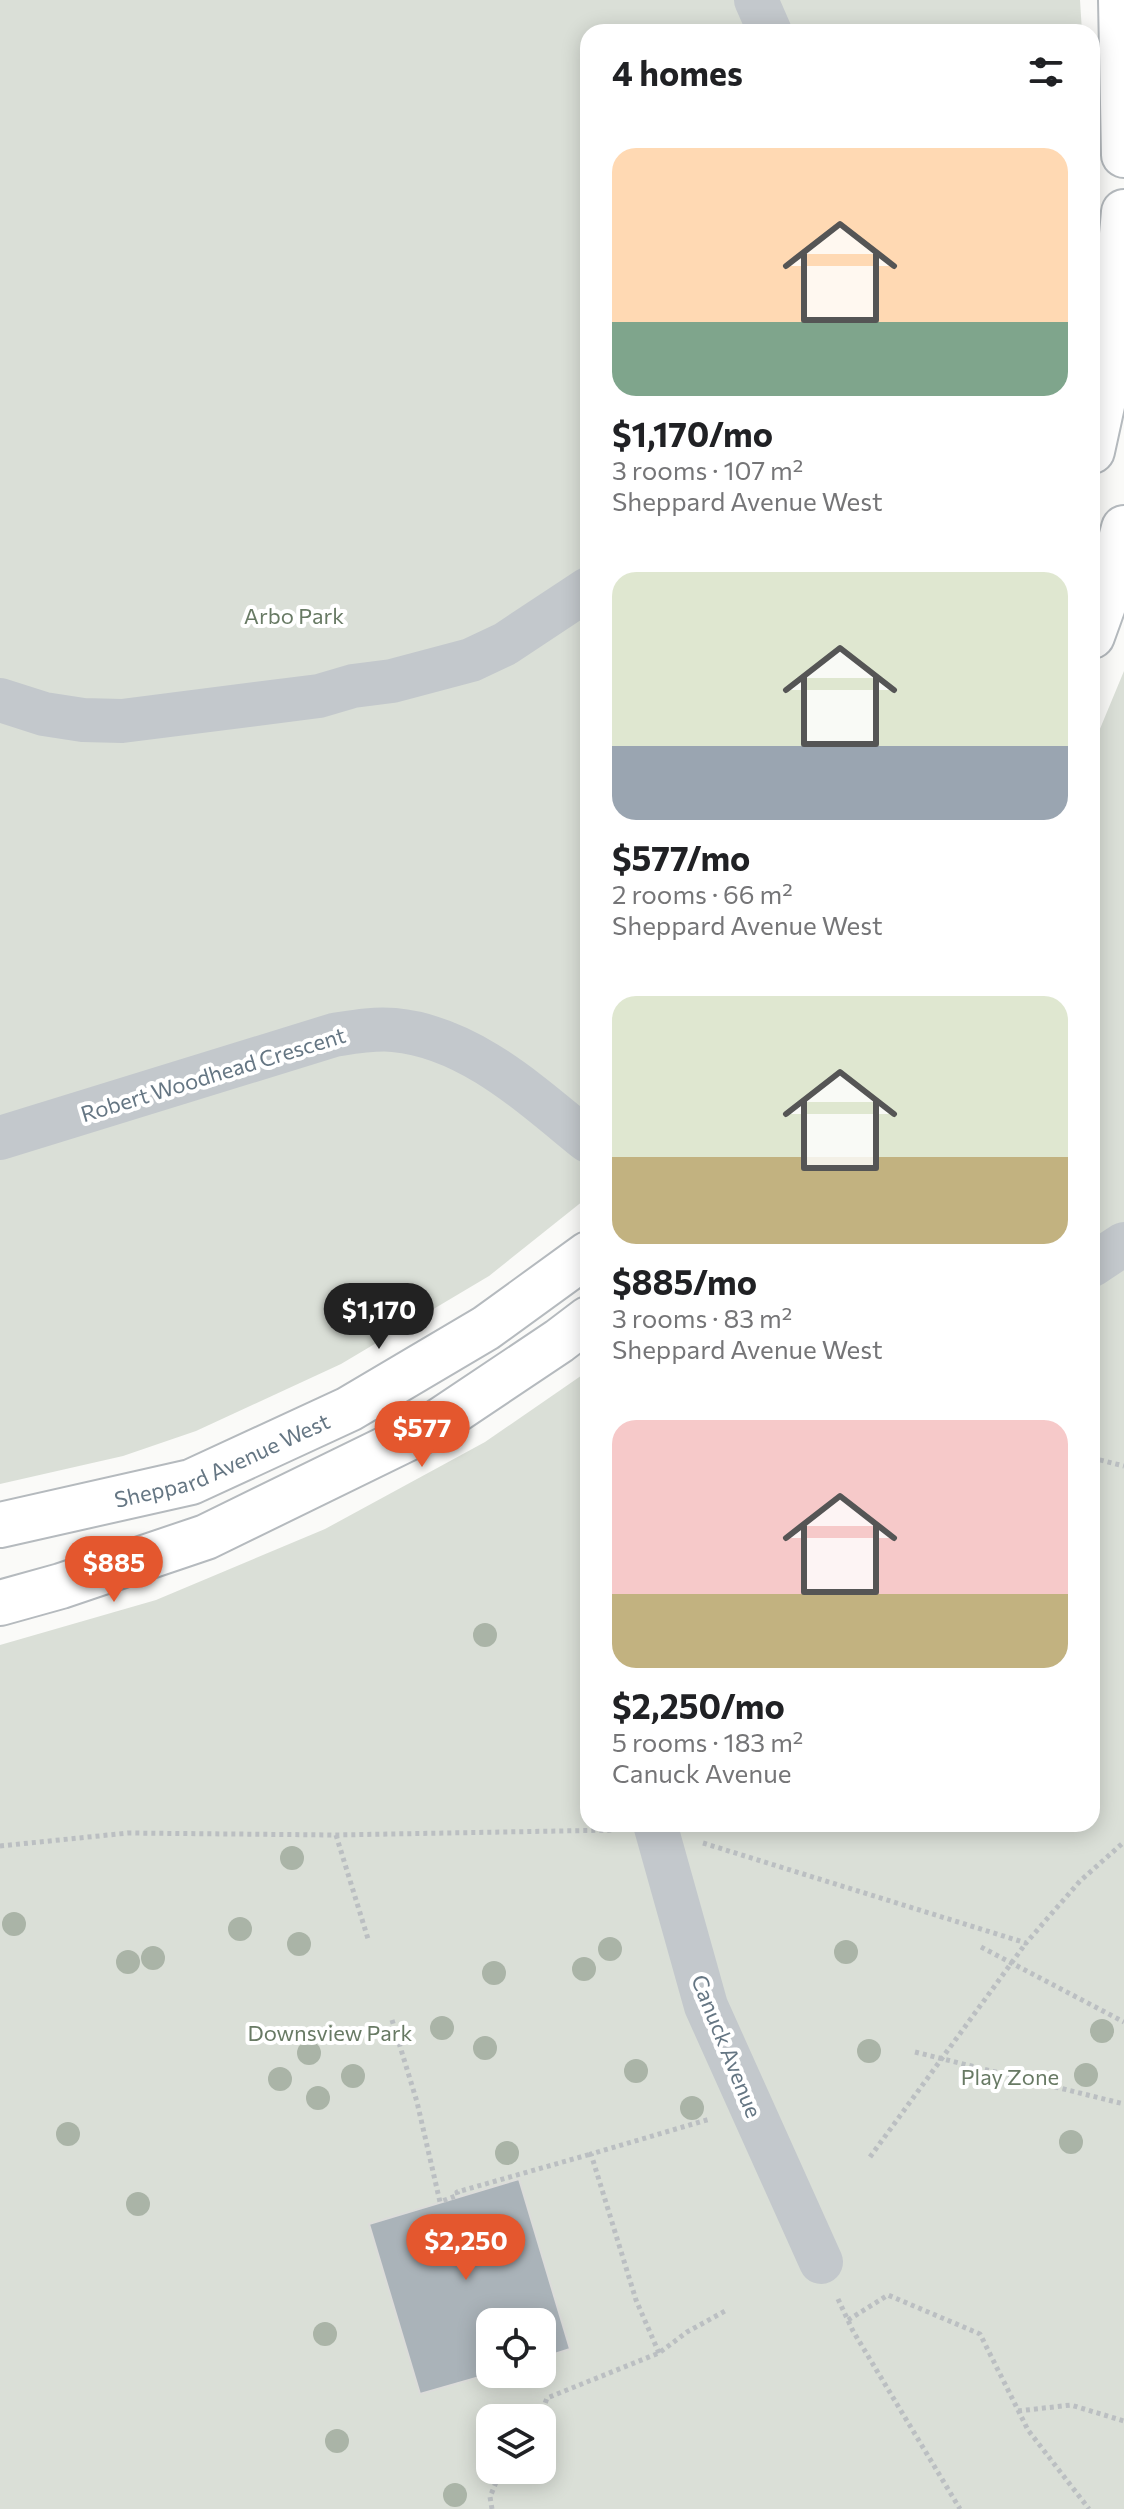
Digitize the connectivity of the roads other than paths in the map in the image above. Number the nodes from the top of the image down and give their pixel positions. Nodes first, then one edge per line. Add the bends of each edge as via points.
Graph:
1 (756, 0) edge
2 (1121, 0) edge
3 (766, 24) edge
4 (1124, 155) edge
5 (1124, 212) edge
6 (1100, 415) edge
7 (1124, 528) edge
8 (580, 594) edge
9 (1100, 614) edge
10 (0, 700) edge
11 (580, 1135) edge
12 (0, 1138) edge
13 (1124, 1244) edge
14 (580, 1260) edge
15 (1100, 1260) edge
16 (580, 1325) edge
17 (0, 1525) edge
18 (0, 1603) edge
19 (640, 1832) edge
20 (821, 2262) road end

1 - 3 street
2 - 4 main road
5 - 6 main road via 1110,369
7 - 9 main road
8 - 10 street via 471,660 319,696 122,721 44,714
11 - 12 street, Robert Woodhead Crescent via 469,1052 391,1029 334,1035
13 - 15 street
14 - 17 main road, Sheppard Avenue West via 486,1328 349,1409 191,1482
16 - 18 main road via 429,1428 206,1537
19 - 20 street, Canuck Avenue via 706,2006

